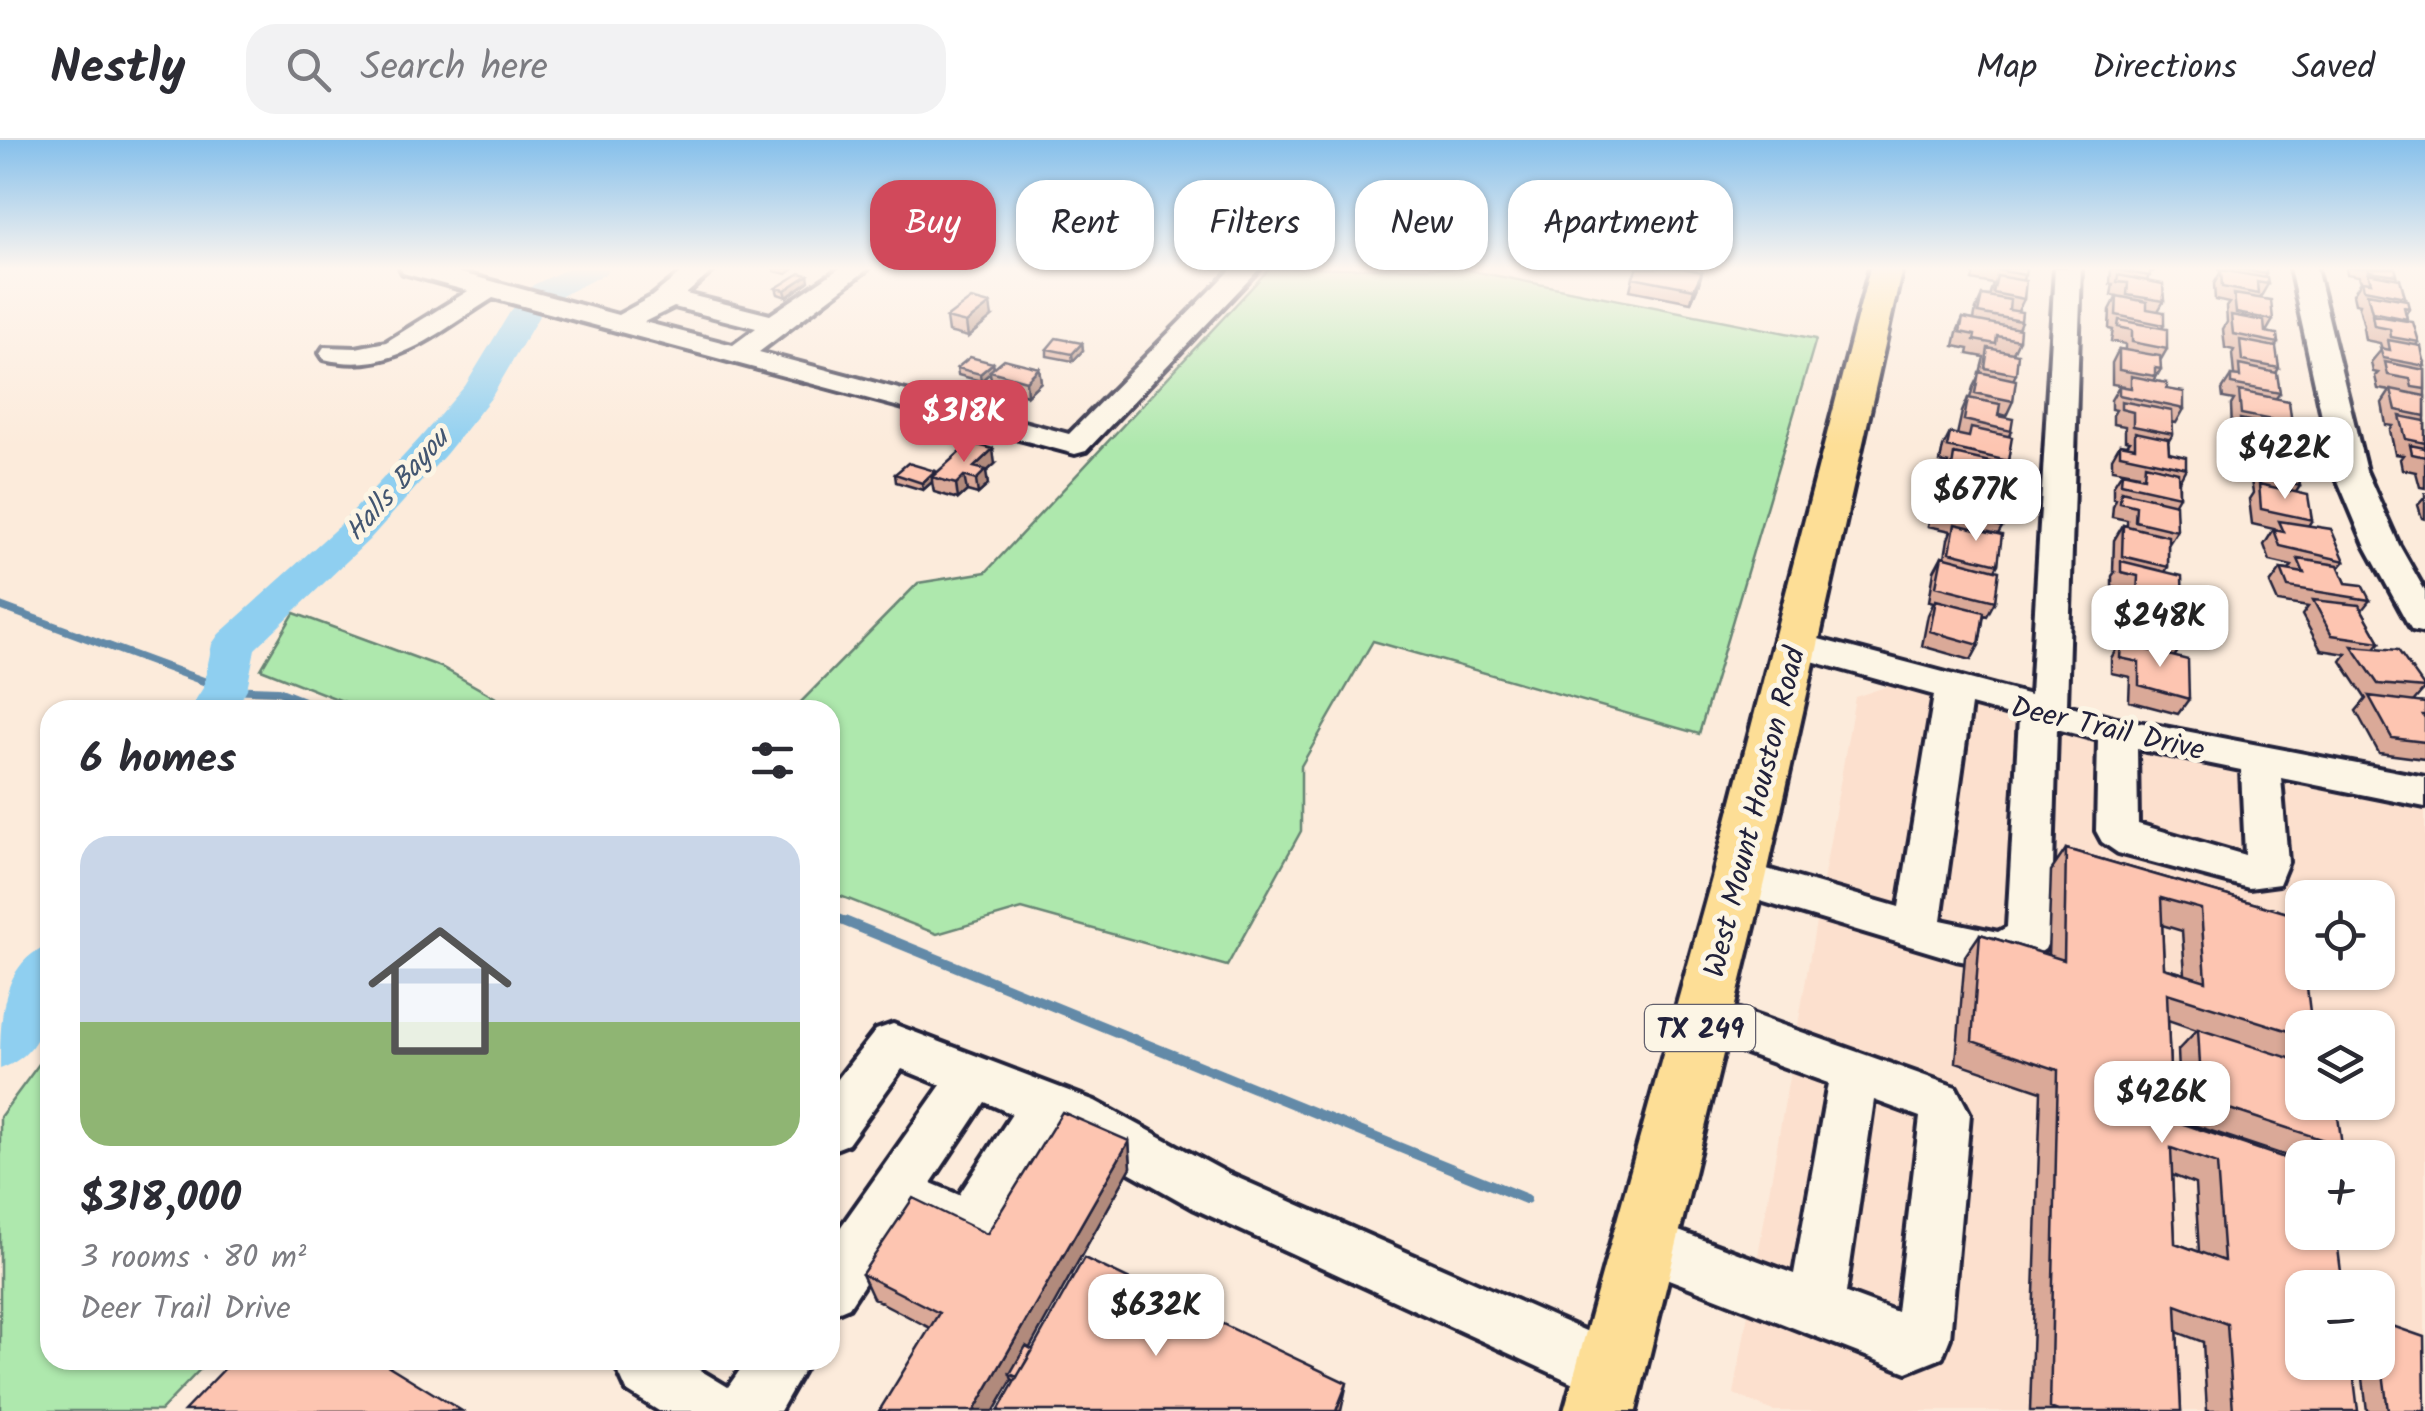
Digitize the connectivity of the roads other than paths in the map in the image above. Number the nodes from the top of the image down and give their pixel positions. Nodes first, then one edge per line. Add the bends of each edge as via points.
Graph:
1 (431, 327) edge
2 (631, 327) edge
3 (771, 327) edge
4 (1191, 327) edge
5 (1867, 327) edge
6 (2065, 327) edge
7 (2316, 327) edge
8 (334, 353) dead end
9 (737, 356) junction
10 (2425, 622) edge
11 (1796, 644) junction
12 (1954, 690) junction
13 (2043, 713) junction
14 (2116, 732) junction
15 (2260, 763) junction
16 (2425, 792) edge
17 (1739, 878) junction
18 (1917, 930) junction
19 (1703, 1017) junction
20 (1854, 1070) junction
21 (975, 1076) junction
22 (1046, 1104) junction
23 (840, 1115) edge
24 (896, 1191) junction
25 (1644, 1244) junction
26 (840, 1273) edge
27 (1816, 1309) junction
28 (647, 1370) edge
29 (774, 1370) edge
30 (1606, 1391) edge
31 (713, 1411) edge
32 (746, 1411) edge

1 - 8 street via 377,355
2 - 9 street
3 - 9 street
4 - 9 street via 1075,446
5 - 11 main road, West Mount Houston Road / TX 249
6 - 13 street
7 - 10 street via 2350,470
11 - 12 street, Deer Trail Drive
11 - 17 main road, West Mount Houston Road / TX 249
12 - 13 street, Deer Trail Drive
12 - 18 street
13 - 14 street, Deer Trail Drive
13 - 18 street via 2029,936 1998,950
14 - 15 street, Deer Trail Drive
14 - 15 street via 2117,832 2249,872 2264,872 2267,862
15 - 16 street, Deer Trail Drive
17 - 18 street
17 - 19 main road, West Mount Houston Road / TX 249
19 - 20 street
19 - 25 main road, West Mount Houston Road / TX 249
20 - 27 street
20 - 27 street via 1940,1102 1945,1114 1926,1322 1922,1338 1907,1344
21 - 22 street
21 - 23 street via 893,1044
21 - 24 street
22 - 24 street via 969,1226
22 - 30 street
24 - 26 street
25 - 27 street
25 - 30 main road, West Mount Houston Road / TX 249
28 - 31 street
29 - 32 street

